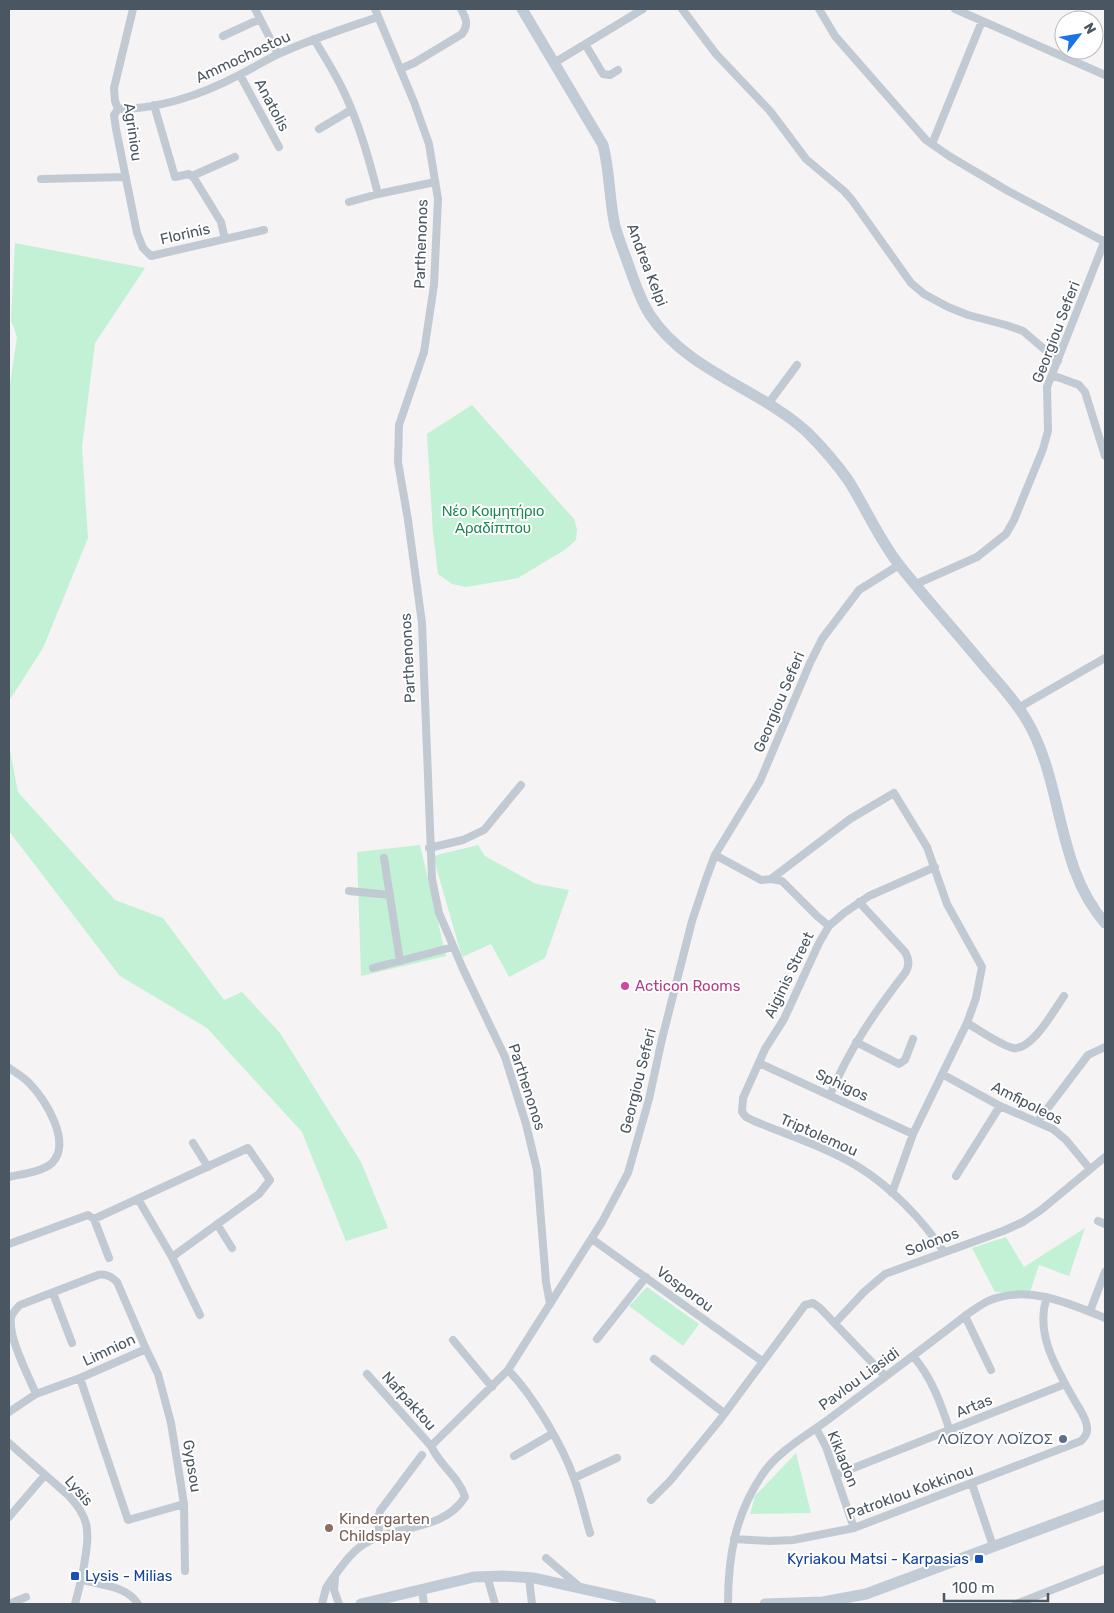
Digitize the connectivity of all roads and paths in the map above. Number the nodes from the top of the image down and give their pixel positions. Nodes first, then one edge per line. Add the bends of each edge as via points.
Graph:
1 (133, 9) edge
2 (255, 9) edge
3 (375, 9) edge
4 (461, 9) edge
5 (522, 9) edge
6 (643, 9) edge
7 (682, 9) edge
8 (819, 9) edge
9 (955, 9) edge
10 (966, 11) edge
11 (378, 17) junction
12 (260, 19) junction
13 (982, 21) junction
14 (223, 36) dead end
15 (314, 39) junction
16 (584, 44) junction
17 (278, 54) junction
18 (554, 63) junction
19 (400, 70) junction
20 (618, 70) dead end
21 (240, 75) junction
22 (1105, 75) edge
23 (154, 105) junction
24 (118, 109) junction
25 (352, 110) junction
26 (318, 129) dead end
27 (932, 144) junction
28 (279, 147) dead end
29 (235, 158) dead end
30 (192, 176) junction
31 (126, 177) junction
32 (41, 179) dead end
33 (435, 182) junction
34 (378, 194) junction
35 (349, 202) dead end
36 (264, 230) dead end
37 (225, 239) junction
38 (1105, 241) edge
39 (150, 256) joint
40 (1058, 360) junction
41 (797, 365) dead end
42 (1052, 375) junction
43 (768, 404) junction
44 (1105, 456) edge
45 (899, 565) junction
46 (916, 584) junction
47 (1105, 658) edge
48 (1018, 708) junction
49 (521, 785) dead end
50 (429, 848) junction
51 (715, 855) junction
52 (384, 858) dead end
53 (934, 868) junction
54 (771, 879) junction
55 (349, 891) dead end
56 (390, 895) junction
57 (859, 902) junction
58 (1105, 923) edge
59 (830, 926) junction
60 (453, 947) junction
61 (400, 961) junction
62 (373, 968) dead end
63 (1064, 996) dead end
64 (967, 1024) junction
65 (913, 1039) dead end
66 (856, 1042) junction
67 (1105, 1047) edge
68 (758, 1063) junction
69 (9, 1068) edge
70 (942, 1074) junction
71 (830, 1095) junction
72 (1000, 1106) junction
73 (742, 1112) joint
74 (1038, 1121) junction
75 (913, 1134) junction
76 (193, 1143) dead end
77 (1105, 1157) edge
78 (208, 1167) junction
79 (1090, 1169) junction
80 (956, 1176) dead end
81 (9, 1177) edge
82 (892, 1192) junction
83 (138, 1199) junction
84 (94, 1219) junction
85 (217, 1224) junction
86 (592, 1239) junction
87 (9, 1244) edge
88 (232, 1248) dead end
89 (944, 1252) junction
90 (172, 1257) junction
91 (109, 1258) dead end
92 (1105, 1272) edge
93 (646, 1277) junction
94 (53, 1293) junction
95 (1047, 1297) junction
96 (550, 1304) junction
97 (1090, 1311) junction
98 (200, 1316) dead end
99 (965, 1316) junction
100 (1105, 1318) edge
101 (835, 1323) junction
102 (597, 1339) dead end
103 (453, 1340) dead end
104 (72, 1343) dead end
105 (146, 1349) junction
106 (913, 1356) junction
107 (654, 1360) dead end
108 (762, 1362) junction
109 (508, 1370) junction
110 (992, 1370) dead end
111 (367, 1374) dead end
112 (885, 1376) junction
113 (80, 1378) junction
114 (1065, 1384) junction
115 (492, 1387) junction
116 (36, 1394) junction
117 (9, 1412) edge
118 (724, 1413) junction
119 (816, 1428) junction
120 (950, 1431) junction
121 (552, 1434) junction
122 (9, 1443) edge
123 (431, 1446) junction
124 (422, 1455) dead end
125 (514, 1456) dead end
126 (618, 1458) dead end
127 (45, 1475) junction
128 (836, 1475) junction
129 (574, 1478) junction
130 (972, 1484) junction
131 (651, 1500) dead end
132 (184, 1504) junction
133 (1105, 1505) edge
134 (9, 1517) edge
135 (854, 1528) junction
136 (590, 1533) dead end
137 (380, 1536) junction
138 (734, 1539) junction
139 (993, 1546) junction
140 (546, 1558) dead end
141 (1105, 1569) edge
142 (185, 1571) dead end
143 (336, 1573) junction
144 (487, 1576) junction
145 (529, 1578) junction
146 (82, 1580) junction
147 (583, 1589) junction
148 (422, 1590) junction
149 (26, 1597) dead end
150 (635, 1603) edge
151 (823, 1603) edge
152 (9, 1604) edge
153 (75, 1604) edge
154 (138, 1604) edge
155 (322, 1604) edge
156 (339, 1604) edge
157 (361, 1604) edge
158 (424, 1604) edge
159 (495, 1604) edge
160 (532, 1604) edge
161 (652, 1604) edge
162 (728, 1604) edge
163 (765, 1604) edge
164 (1016, 1604) edge

1 - 24 street, Agriniou via 114,88
2 - 12 street
3 - 11 street, Parthenonos
4 - 19 street via 467,23 462,34
5 - 18 street, Andrea Kelpi
6 - 16 street
7 - 40 street via 716,54 770,111 806,159 852,200 911,282 924,294 948,307 1023,331
8 - 27 street via 841,43 914,129
9 - 10 street
10 - 13 street
11 - 15 street, Ammochostou
11 - 19 street, Parthenonos
12 - 14 street
12 - 17 street
13 - 22 street
13 - 27 street
15 - 17 street, Ammochostou
15 - 25 street
16 - 18 street
16 - 20 street via 603,74 610,75
17 - 21 street, Ammochostou
18 - 43 street, Andrea Kelpi via 603,145 616,228 649,314 667,338 687,355
19 - 33 street, Parthenonos via 429,144
21 - 23 street, Ammochostou via 179,101
21 - 28 street, Anatolis
23 - 24 street, Ammochostou
23 - 30 street via 175,178
24 - 31 street, Agriniou via 114,115
25 - 26 street
25 - 34 street
27 - 38 street via 1008,191
29 - 30 street
30 - 37 street, Florinis via 221,222
31 - 32 street
31 - 39 street, Agriniou via 137,233
33 - 34 street
33 - 50 street, Parthenonos via 438,199 434,285 424,352 399,425 398,462 422,623
34 - 35 street
36 - 37 street, Florinis
37 - 39 street, Florinis
38 - 40 street, Georgiou Seferi
40 - 42 street, Georgiou Seferi
41 - 43 street
42 - 44 street via 1079,385 1085,392
42 - 46 street, Georgiou Seferi via 1047,387 1048,431 1043,449 1006,534 977,556
43 - 45 street, Andrea Kelpi via 804,430 833,460
45 - 46 street, Andrea Kelpi
45 - 51 street, Georgiou Seferi via 859,590 822,639 760,781
46 - 48 street, Andrea Kelpi
47 - 48 street
48 - 58 street, Andrea Kelpi via 1036,737 1043,756 1079,883
49 - 50 street via 484,830 463,840
50 - 60 street, Parthenonos via 439,913
51 - 54 street via 761,880
51 - 86 street, Georgiou Seferi via 692,921 628,1173
52 - 56 street
53 - 54 street via 927,846 894,793 850,819
53 - 57 street, Aiginis Street
53 - 64 street via 948,904 982,967
54 - 59 street via 782,881
55 - 56 street
56 - 61 street
57 - 59 street, Aiginis Street
57 - 66 street via 905,952 908,963 907,970
59 - 68 street, Aiginis Street via 788,1012
60 - 61 street
60 - 96 street, Parthenonos via 505,1057 526,1124 537,1170
61 - 62 street
63 - 64 street via 1033,1038 1019,1047 1006,1046
64 - 70 street
65 - 66 street via 905,1060 899,1064
66 - 71 street
67 - 74 street via 1088,1055
68 - 71 street, Sphigos
68 - 73 street, Aiginis Street via 743,1098
69 - 81 street via 30,1083 42,1098 60,1144 50,1165
70 - 72 street, Amfipoleos
70 - 75 street
71 - 75 street, Sphigos
72 - 74 street, Amfipoleos
72 - 80 street
73 - 82 street, Triptolemou via 754,1122 856,1165
74 - 79 street, Amfipoleos via 1060,1134
75 - 82 street
76 - 78 street
77 - 79 street, Solonos
78 - 83 street
78 - 85 street via 248,1148 270,1180 259,1194
79 - 89 street, Solonos via 1022,1222
82 - 89 street, Triptolemou
83 - 84 street
83 - 90 street
84 - 87 street via 88,1215
84 - 91 street
85 - 88 street
85 - 90 street
86 - 93 street, Vosporou
86 - 96 street, Georgiou Seferi
89 - 101 street, Solonos via 885,1274
90 - 98 street
92 - 97 street
93 - 102 street
93 - 108 street, Vosporou
94 - 104 street
94 - 105 street, Limnion via 98,1275 108,1276 117,1282
94 - 116 street via 20,1305 12,1316 11,1327 17,1349
95 - 97 street, Pavlou Liasidi
95 - 99 street, Pavlou Liasidi via 1002,1296
95 - 114 street via 1043,1315 1047,1344
96 - 109 street, Georgiou Seferi
97 - 100 street, Pavlou Liasidi
99 - 106 street, Pavlou Liasidi
99 - 110 street
101 - 108 street via 816,1306 805,1304
101 - 112 street
103 - 115 street
105 - 113 street, Limnion
105 - 132 street, Gypsou via 158,1374 171,1422
106 - 112 street, Pavlou Liasidi
106 - 120 street via 935,1390
107 - 118 street
108 - 118 street
109 - 115 street, Georgiou Seferi
109 - 121 street via 521,1383
111 - 123 street, Nafpaktou
112 - 119 street, Pavlou Liasidi
113 - 116 street, Limnion
113 - 132 street, Gypsou via 128,1520
114 - 120 street, Artas
114 - 130 street, Patroklou Kokkinou via 1087,1425 1087,1434 1081,1441
115 - 123 street, Georgiou Seferi
116 - 117 street, Limnion
118 - 131 street
119 - 128 street, Kikladon
119 - 138 street, Pavlou Liasidi via 778,1457 763,1474 745,1506
120 - 128 street, Artas
121 - 125 street
121 - 129 street
122 - 127 street, Lysis
123 - 137 street via 465,1497 443,1517
124 - 137 street via 380,1511
126 - 129 street
127 - 134 street
127 - 146 street, Lysis via 77,1504 85,1519 89,1535
128 - 135 street, Kikladon
129 - 136 street
130 - 135 street, Patroklou Kokkinou
130 - 139 street
132 - 142 street
133 - 139 street
135 - 138 street, Patroklou Kokkinou via 793,1540
137 - 143 street via 362,1545
138 - 162 street, Pavlou Liasidi via 728,1574
139 - 151 street via 866,1594
140 - 147 street
141 - 164 street
143 - 155 street via 326,1588
143 - 156 street via 334,1590
144 - 145 street
144 - 148 street
144 - 159 street
145 - 147 street
145 - 160 street
146 - 153 street, Lysis
146 - 154 street via 121,1590
147 - 150 street
148 - 157 street
148 - 158 street
149 - 152 street
150 - 161 street
151 - 163 street

